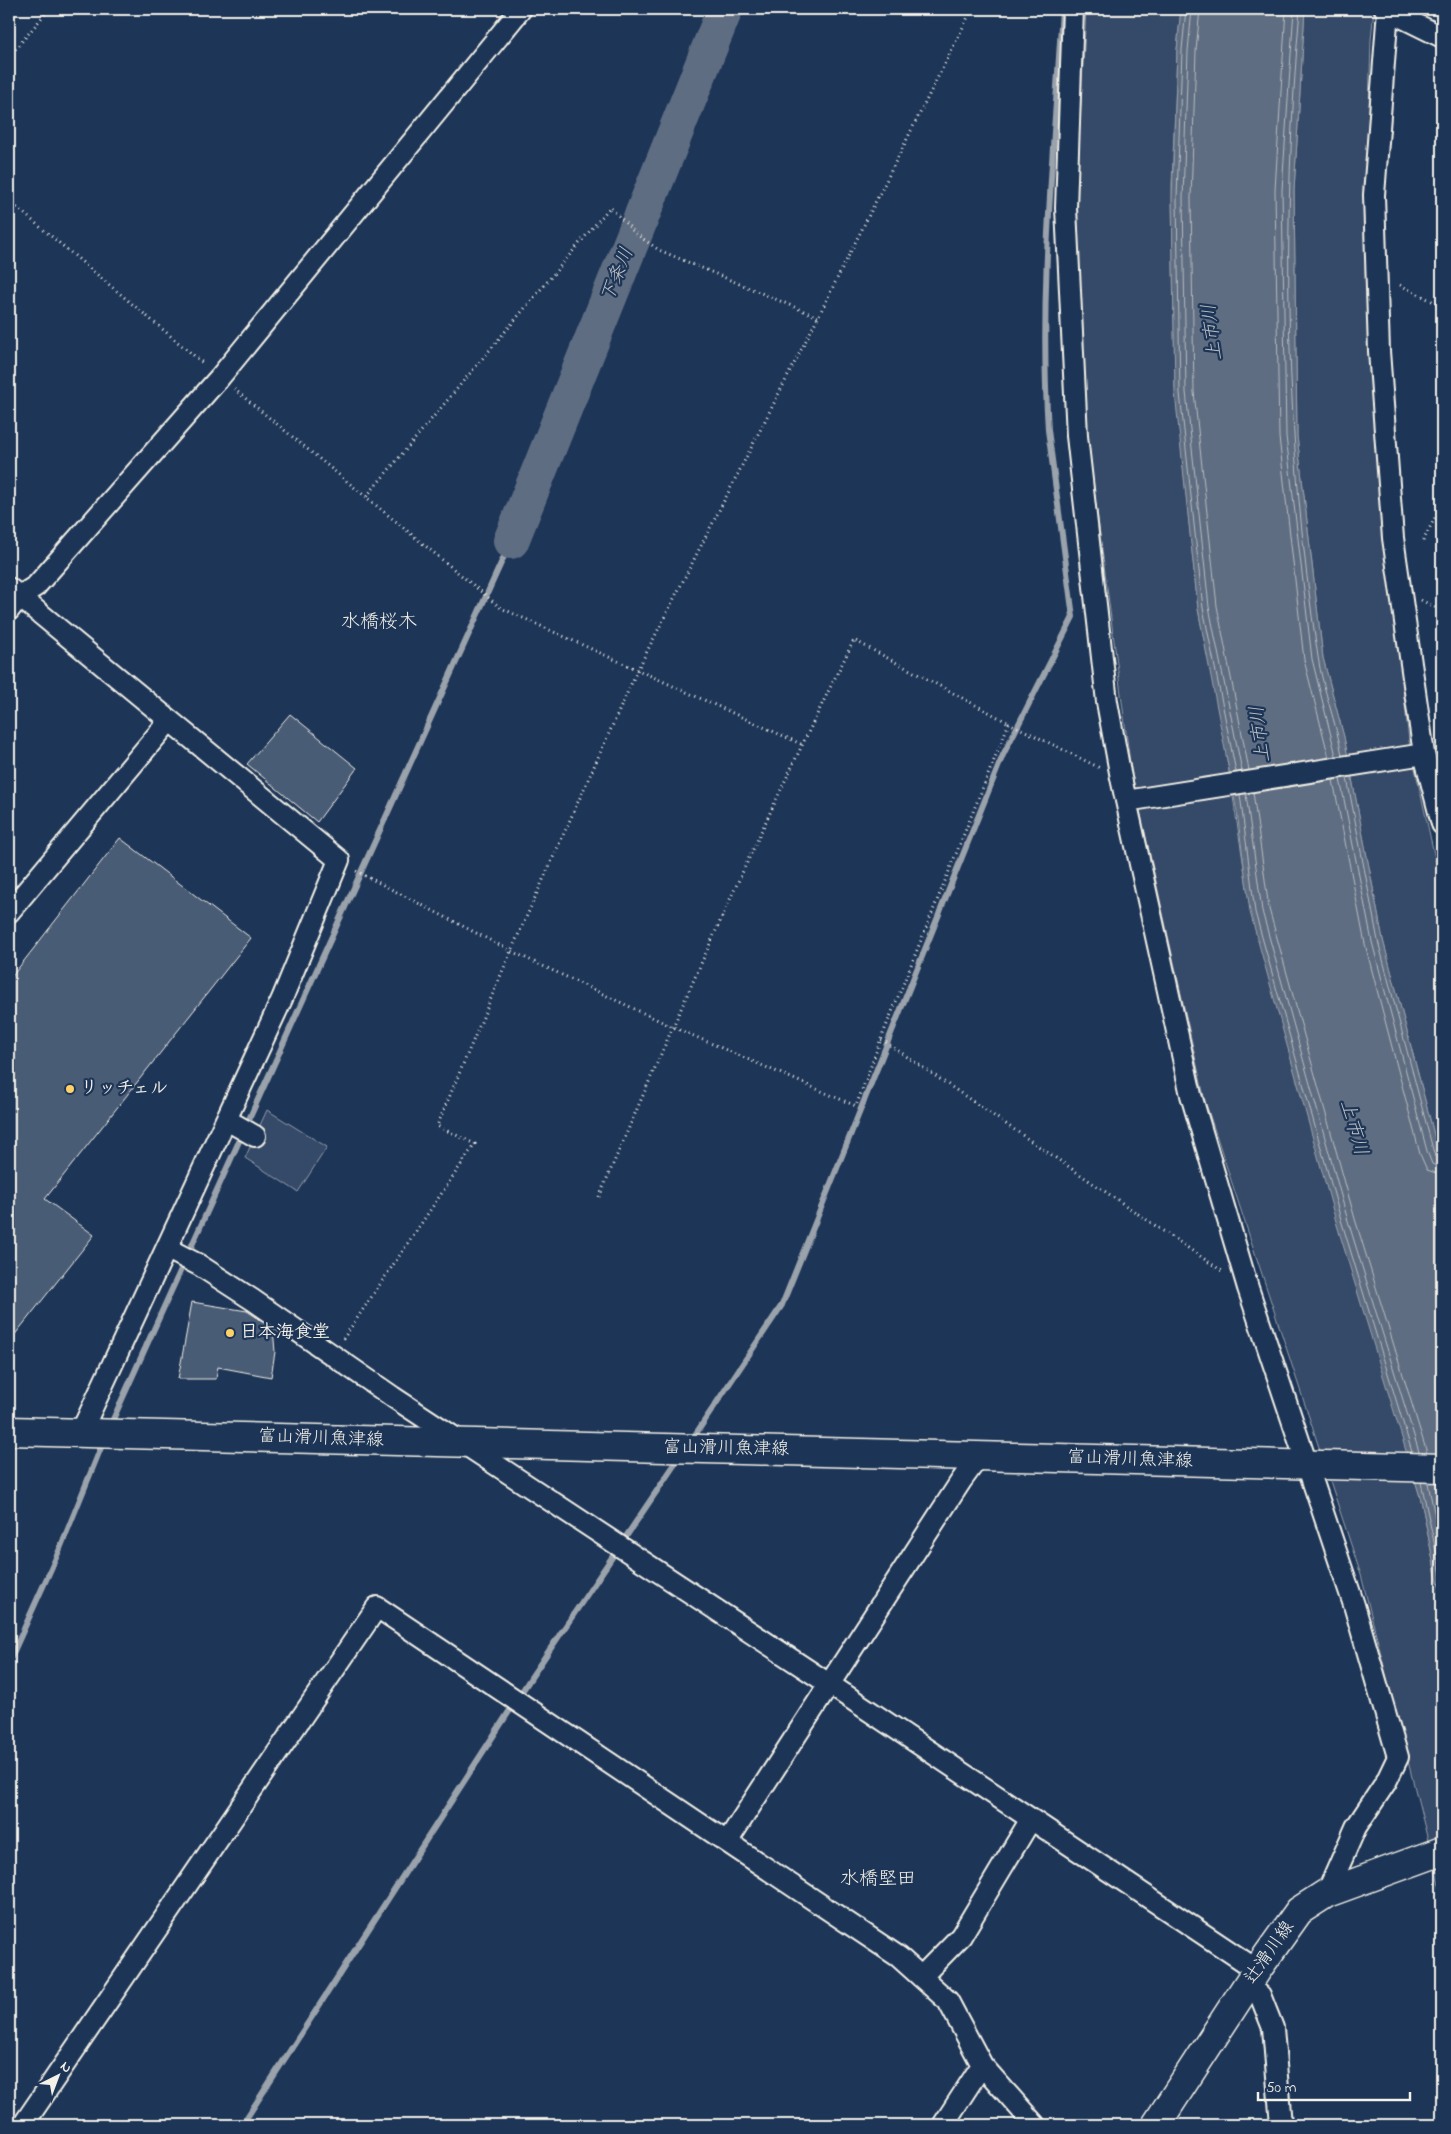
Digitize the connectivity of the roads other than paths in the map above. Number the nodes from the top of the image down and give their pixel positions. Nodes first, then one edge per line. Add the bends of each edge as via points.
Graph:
1 (521, 9) edge
2 (1073, 9) edge
3 (1387, 9) edge
4 (1442, 37) edge
5 (12, 598) edge
6 (169, 721) junction
7 (1424, 754) junction
8 (1126, 802) junction
9 (1442, 824) edge
10 (9, 912) edge
11 (227, 1120) junction
12 (255, 1136) dead end
13 (171, 1250) junction
14 (9, 1431) edge
15 (88, 1432) junction
16 (462, 1442) junction
17 (980, 1455) junction
18 (1307, 1465) junction
19 (1442, 1468) edge
20 (829, 1684) junction
21 (1031, 1819) junction
22 (727, 1842) junction
23 (1431, 1854) edge
24 (1327, 1893) junction
25 (921, 1977) junction
26 (1252, 1978) junction
27 (982, 2065) junction
28 (23, 2125) edge
29 (943, 2125) edge
30 (1035, 2125) edge
31 (1156, 2125) edge
32 (1281, 2125) edge

1 - 5 street via 220,377 36,586
2 - 8 street via 1066,208 1077,436 1107,702
3 - 4 street
3 - 7 street via 1374,195 1379,351 1393,538
5 - 6 street
6 - 10 street
6 - 11 street via 339,860 282,1000
7 - 8 street
7 - 9 street
8 - 18 street via 1190,1095 1248,1288
11 - 12 street
11 - 13 street
13 - 15 street
13 - 16 street via 199,1265
14 - 15 main road, 富山滑川魚津線
15 - 16 main road, 富山滑川魚津線
16 - 17 main road, 富山滑川魚津線
16 - 20 street
17 - 18 main road, 富山滑川魚津線
17 - 20 street
18 - 19 main road, 富山滑川魚津線
18 - 24 street via 1354,1605 1398,1757 1386,1782 1356,1827
20 - 21 street
20 - 22 street
21 - 25 street via 961,1936
21 - 26 street
22 - 25 street via 898,1957
22 - 28 street via 377,1607
23 - 24 main road, 辻滑川線
24 - 26 main road, 辻滑川線 via 1299,1911
25 - 27 street via 948,2001
26 - 31 main road, 辻滑川線
26 - 32 street via 1273,2028
27 - 29 street
27 - 30 street

